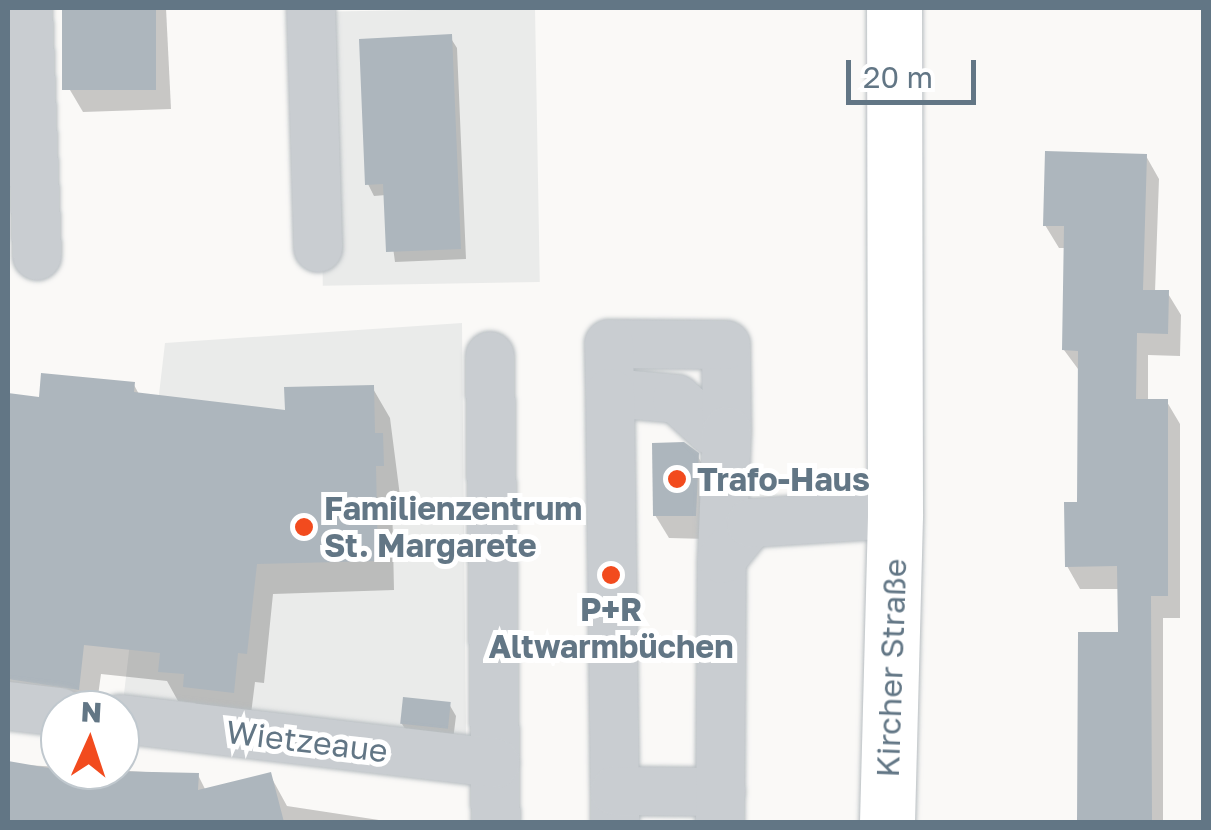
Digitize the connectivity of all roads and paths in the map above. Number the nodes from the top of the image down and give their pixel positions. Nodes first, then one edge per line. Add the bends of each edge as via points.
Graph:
1 (28, 8) edge
2 (311, 8) edge
3 (894, 8) edge
4 (318, 248) dead end
5 (38, 256) dead end
6 (490, 356) dead end
7 (610, 393) junction
8 (727, 431) junction
9 (895, 514) junction
10 (722, 559) junction
11 (8, 706) edge
12 (40, 710) edge
13 (140, 721) edge
14 (495, 762) junction
15 (615, 807) edge
16 (721, 808) edge
17 (496, 822) edge
18 (887, 822) edge

1 - 5 street
2 - 4 street
3 - 9 main road, Kircher Straße
6 - 14 street
7 - 8 street via 677,398 711,430
7 - 8 street via 609,344 726,345
7 - 15 street
8 - 10 street
9 - 10 street via 752,524
9 - 18 main road, Kircher Straße
10 - 16 street
11 - 12 street
13 - 14 street, Wietzeaue
14 - 17 street
15 - 16 street

